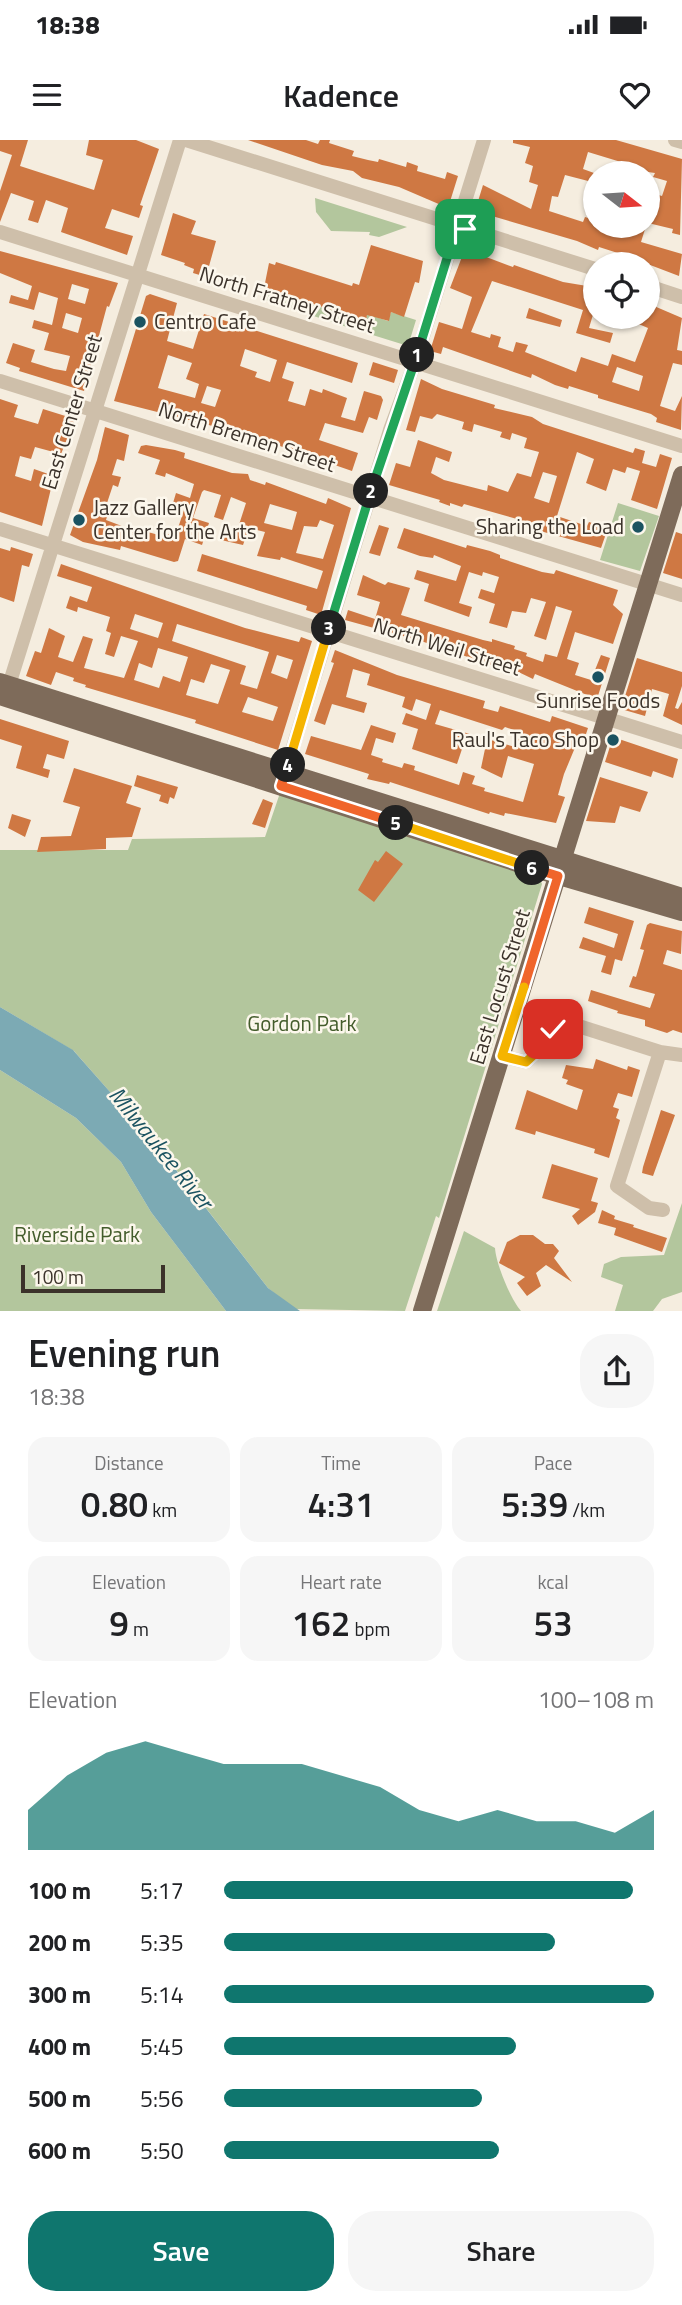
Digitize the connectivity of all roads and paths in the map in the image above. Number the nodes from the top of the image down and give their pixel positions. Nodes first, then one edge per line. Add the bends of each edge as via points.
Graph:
1 (180, 140) edge
2 (186, 140) edge
3 (484, 140) edge
4 (675, 140) edge
5 (682, 142) edge
6 (457, 226) junction
7 (0, 232) edge
8 (583, 266) edge
9 (137, 275) junction
10 (660, 290) edge
11 (682, 297) edge
12 (415, 362) junction
13 (0, 381) edge
14 (95, 410) junction
15 (682, 446) edge
16 (682, 475) edge
17 (369, 498) junction
18 (0, 529) edge
19 (52, 546) junction
20 (648, 584) junction
21 (682, 595) edge
22 (328, 632) junction
23 (2, 689) edge
24 (606, 718) junction
25 (682, 742) edge
26 (283, 780) junction
27 (561, 868) junction
28 (682, 897) edge
29 (682, 912) edge
30 (660, 1052) junction
31 (682, 1055) edge
32 (502, 1056) junction
33 (663, 1209) dead end
34 (422, 1311) edge

1 - 9 street, East Center Street
2 - 6 street
3 - 6 street
4 - 5 street
6 - 8 street
6 - 12 street
7 - 9 street, North Fratney Street
9 - 12 street, North Fratney Street
9 - 14 street, East Center Street
10 - 11 street
12 - 15 street, North Fratney Street
12 - 17 street
13 - 14 street, North Bremen Street
14 - 17 street, North Bremen Street
14 - 19 street, East Center Street
16 - 20 main road, East Locust Street
17 - 20 street, North Bremen Street
17 - 22 street
18 - 19 street, North Weil Street
19 - 22 street, North Weil Street
19 - 23 street, East Center Street
20 - 21 street, North Bremen Street
20 - 24 main road, East Locust Street
22 - 24 street, North Weil Street
22 - 26 street
23 - 26 main road
24 - 25 street, North Weil Street
24 - 27 main road, East Locust Street
26 - 27 main road
27 - 28 main road
27 - 29 main road
27 - 32 main road, East Locust Street
30 - 31 street
30 - 32 street via 559,1023 526,1062
30 - 33 street via 617,1186 649,1208
32 - 34 main road, East Locust Street

